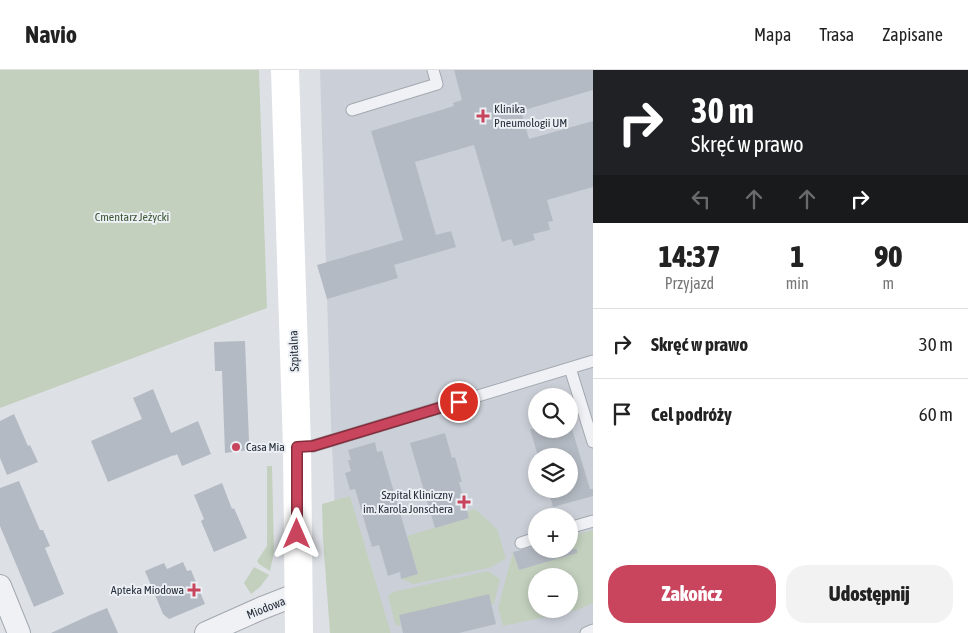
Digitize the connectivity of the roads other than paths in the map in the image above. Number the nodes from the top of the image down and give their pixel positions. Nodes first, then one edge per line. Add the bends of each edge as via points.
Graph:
1 (285, 70) edge
2 (433, 70) edge
3 (352, 110) dead end
4 (593, 361) edge
5 (570, 368) junction
6 (593, 442) edge
7 (297, 447) junction
8 (593, 521) edge
9 (578, 525) edge
10 (528, 541) edge
11 (521, 543) dead end
12 (0, 586) edge
13 (298, 594) junction
14 (593, 630) edge
15 (19, 633) edge
16 (206, 633) edge
17 (299, 633) edge
18 (586, 633) edge

1 - 7 street, Szpitalna
2 - 3 lane via 437,84
4 - 5 lane
5 - 6 lane
5 - 7 lane via 313,446
7 - 13 street, Szpitalna
8 - 9 lane
10 - 11 lane
12 - 15 street
13 - 16 street, Miodowa
13 - 17 street, Szpitalna
14 - 18 lane

